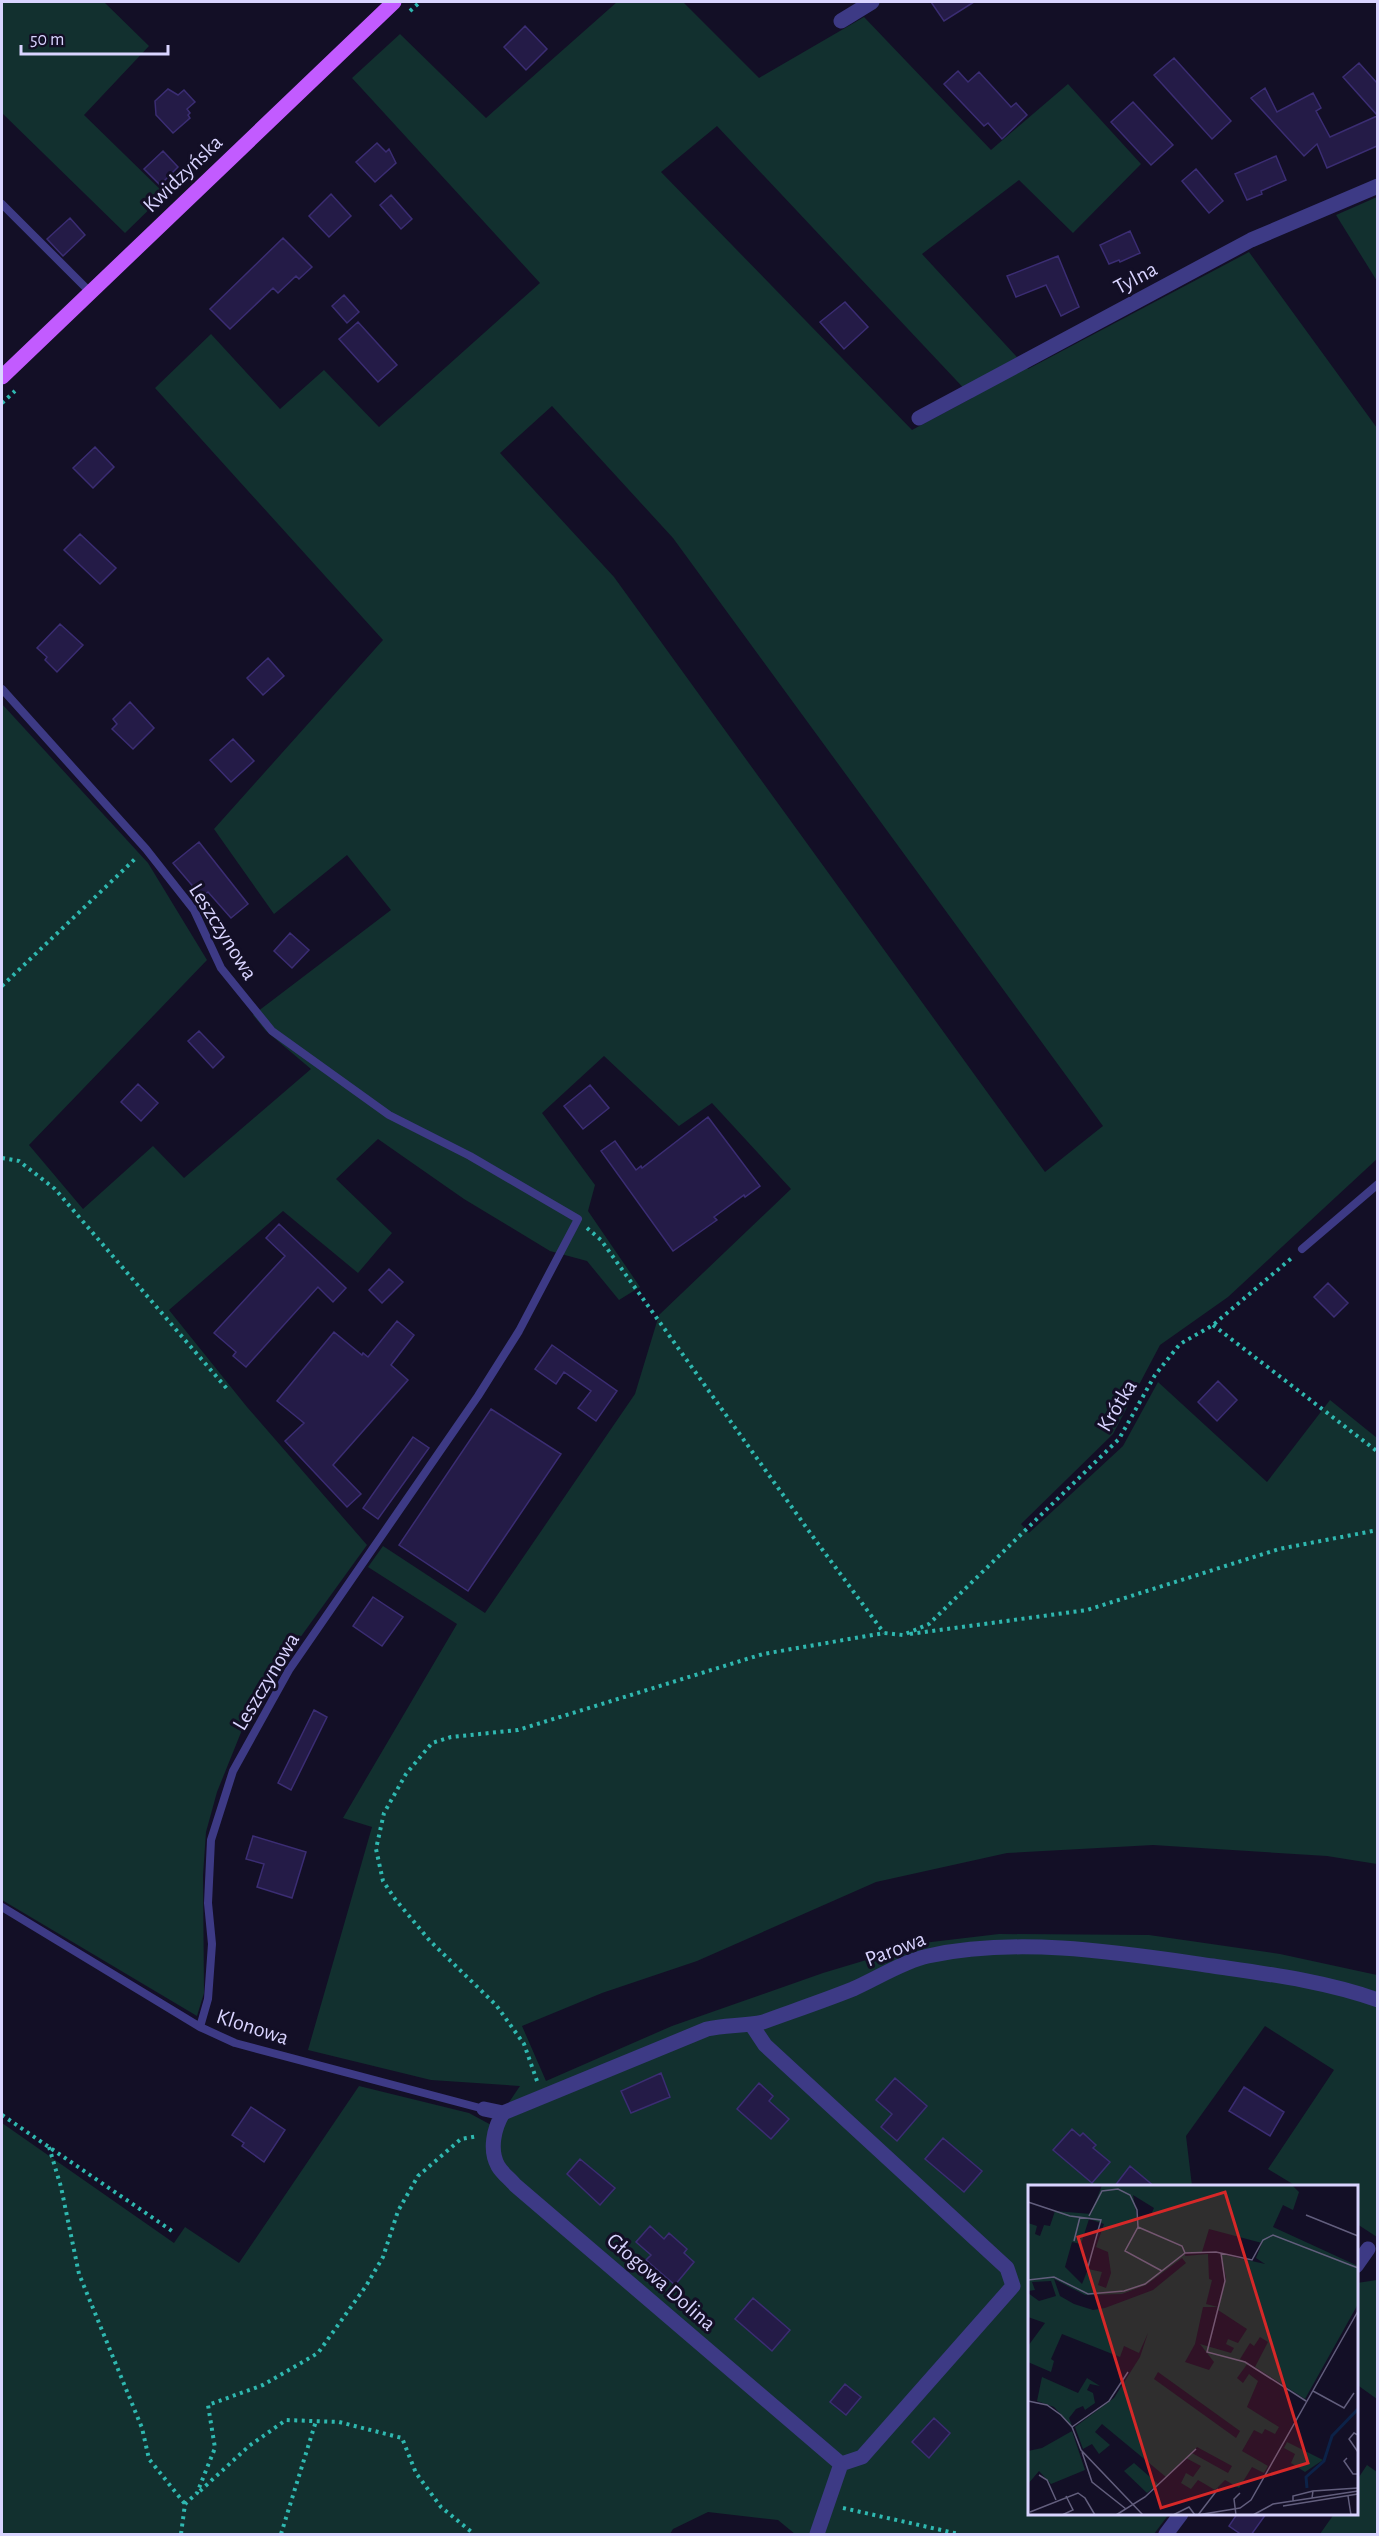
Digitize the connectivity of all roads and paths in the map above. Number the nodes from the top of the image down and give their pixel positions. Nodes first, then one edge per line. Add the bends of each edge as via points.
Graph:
1 (394, 2) edge
2 (872, 2) edge
3 (841, 21) dead end
4 (1377, 186) edge
5 (2, 204) edge
6 (90, 292) junction
7 (2, 377) edge
8 (919, 418) dead end
9 (2, 689) edge
10 (136, 858) dead end
11 (2, 986) edge
12 (2, 1158) edge
13 (1377, 1184) edge
14 (578, 1219) junction
15 (1302, 1249) joint
16 (1213, 1325) junction
17 (228, 1390) dead end
18 (1377, 1452) edge
19 (1377, 1530) edge
20 (884, 1633) junction
21 (903, 1635) junction
22 (2, 1907) edge
23 (1377, 2000) edge
24 (751, 2025) junction
25 (200, 2027) junction
26 (543, 2096) junction
27 (484, 2109) joint
28 (2, 2115) edge
29 (499, 2120) junction
30 (49, 2147) junction
31 (175, 2233) dead end
32 (1368, 2249) dead end
33 (1358, 2263) edge
34 (316, 2421) junction
35 (841, 2464) junction
36 (197, 2493) junction
37 (185, 2504) junction
38 (827, 2504) junction
39 (1180, 2515) edge
40 (181, 2535) edge
41 (281, 2535) edge
42 (474, 2535) edge
43 (817, 2535) edge
44 (959, 2535) edge
45 (1167, 2535) edge

1 - 6 main road, Kwidzyńska
2 - 3 street
4 - 8 street, Tylna via 1251,240
5 - 6 lane
6 - 7 main road, Kwidzyńska
9 - 14 lane, Leszczynowa via 147,849 194,910 221,968 272,1031 389,1115 470,1156
10 - 11 path
12 - 17 path via 19,1161 55,1189
13 - 15 lane
14 - 20 path via 601,1240
14 - 25 lane, Leszczynowa via 519,1331 290,1670 233,1771 211,1840 208,1903 212,1944 208,1999
15 - 16 path, Krótka
16 - 18 path
16 - 21 path, Krótka via 1180,1344 1155,1375 1119,1439 1088,1471 935,1619
19 - 21 path via 1279,1550 1087,1610
20 - 21 path, Krótka
20 - 26 path, Krótka via 763,1654 518,1730 451,1737 432,1743 406,1774 384,1813 376,1849 383,1881 430,1941 496,2005 524,2044
22 - 25 lane, Klonowa
23 - 24 street, Parowa via 1286,1976 1127,1953 1028,1947 973,1949 926,1956 850,1990
24 - 26 street, Parowa via 707,2029
24 - 35 street via 765,2045 1007,2268 1012,2286 862,2457
25 - 27 lane, Klonowa via 235,2043
26 - 29 street, Parowa
27 - 29 street
28 - 30 path
29 - 35 street, Głogowa Dolina via 494,2148 498,2166 515,2185
29 - 36 path via 481,2135 461,2139 418,2176 398,2211 383,2257 318,2354 263,2385 208,2405 215,2448
30 - 31 path
30 - 37 path via 79,2274 142,2427 149,2459
32 - 33 street
34 - 36 path via 286,2420 249,2446
34 - 41 path
34 - 42 path via 339,2422 402,2438 416,2473 441,2507
35 - 38 street
36 - 37 path
37 - 40 path
38 - 43 street
38 - 44 path
39 - 45 street

